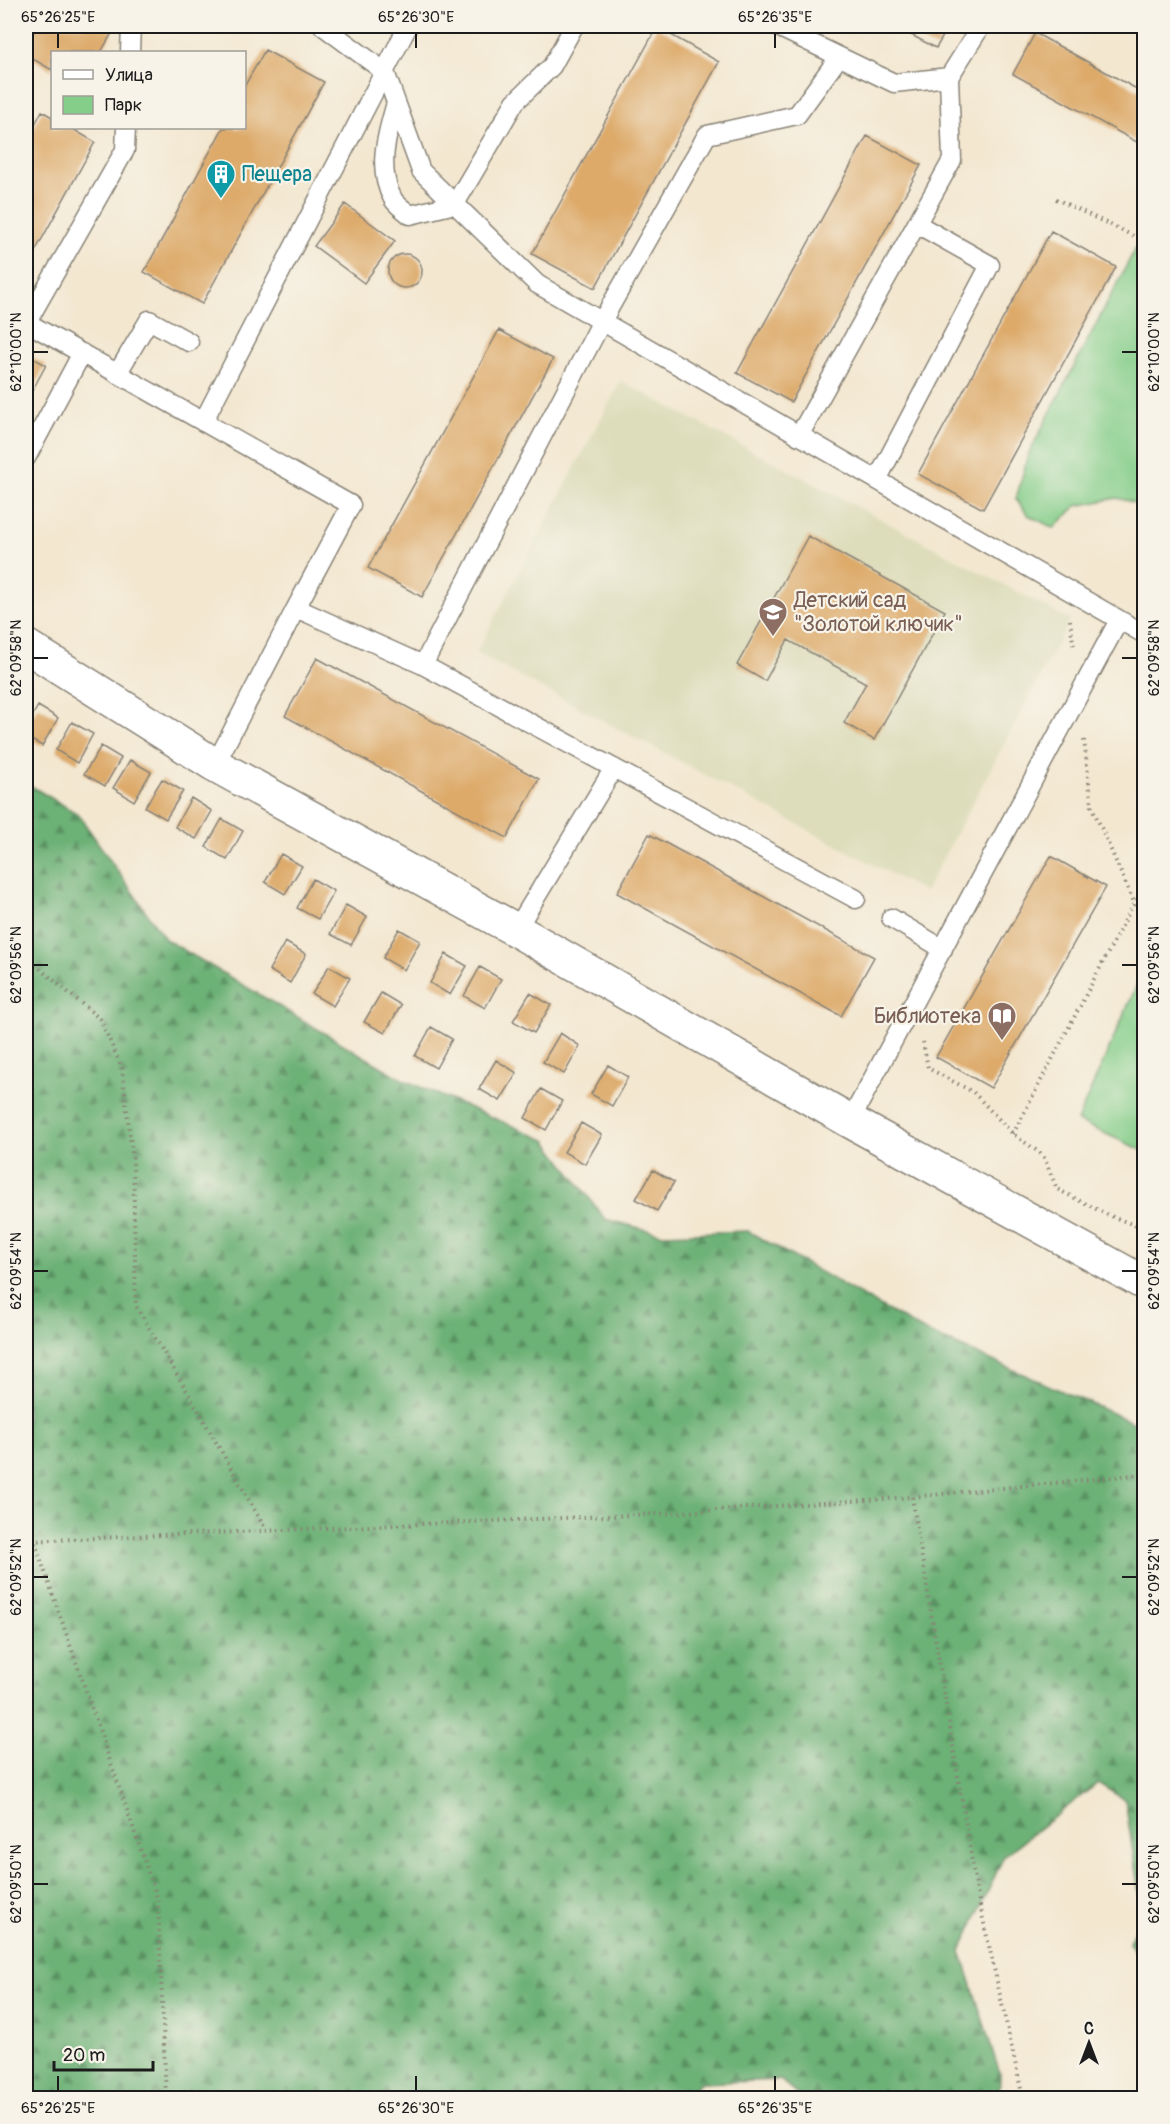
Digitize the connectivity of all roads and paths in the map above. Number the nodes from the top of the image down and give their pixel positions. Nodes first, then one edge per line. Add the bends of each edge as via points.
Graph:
1 (131, 26) edge
2 (323, 26) edge
3 (408, 26) edge
4 (574, 26) edge
5 (776, 26) edge
6 (981, 26) edge
7 (130, 51) edge
8 (839, 57) junction
9 (385, 72) junction
10 (949, 77) junction
11 (396, 104) junction
12 (126, 129) edge
13 (1056, 199) dead end
14 (455, 204) junction
15 (917, 224) junction
16 (1144, 241) edge
17 (602, 321) junction
18 (26, 322) edge
19 (189, 342) dead end
20 (82, 353) junction
21 (117, 374) junction
22 (203, 422) junction
23 (799, 435) junction
24 (26, 458) edge
25 (877, 480) junction
26 (296, 608) junction
27 (1070, 620) dead end
28 (1119, 620) junction
29 (1144, 634) edge
30 (26, 646) edge
31 (423, 666) junction
32 (1079, 694) junction
33 (215, 765) junction
34 (614, 768) junction
35 (1144, 884) edge
36 (856, 899) dead end
37 (1134, 903) junction
38 (891, 918) dead end
39 (1144, 925) edge
40 (516, 930) junction
41 (943, 949) junction
42 (26, 957) edge
43 (915, 1000) junction
44 (850, 1120) junction
45 (1013, 1134) junction
46 (1144, 1229) edge
47 (1144, 1282) edge
48 (1144, 1474) edge
49 (912, 1497) junction
50 (26, 1508) edge
51 (266, 1530) junction
52 (34, 1540) junction
53 (26, 1541) edge
54 (166, 2098) edge
55 (1023, 2098) edge

1 - 7 lane
2 - 9 lane
3 - 9 lane
4 - 14 lane via 552,66 515,102
5 - 8 lane
6 - 10 lane
8 - 10 lane via 894,82
8 - 17 lane via 797,114 707,135
9 - 11 lane
9 - 22 lane
10 - 15 lane via 952,160
11 - 14 lane via 421,171
11 - 14 lane via 387,133 384,172 393,201 410,215
12 - 18 lane via 125,150
13 - 16 path
14 - 17 lane via 537,284
15 - 23 lane
15 - 25 lane via 990,265
17 - 23 lane
17 - 31 lane
18 - 20 lane
19 - 21 lane via 149,320
20 - 21 lane
20 - 24 lane
21 - 22 lane
22 - 26 lane via 351,505
23 - 25 lane
25 - 28 lane
26 - 31 lane
26 - 33 lane
27 - 32 path
28 - 29 lane
28 - 32 lane
30 - 33 street
31 - 34 lane
32 - 37 path via 1092,807
32 - 41 lane
33 - 40 street
34 - 36 lane
34 - 40 lane
35 - 37 path
37 - 39 path
37 - 45 path
38 - 41 lane
40 - 44 street
41 - 43 lane
42 - 51 path via 100,1019 122,1068 133,1163 136,1306
43 - 44 lane
43 - 45 path via 928,1068 973,1092
44 - 47 street
45 - 46 path via 1043,1155 1057,1189
48 - 49 path
49 - 51 path via 656,1514
49 - 55 path via 977,1892
50 - 52 path
51 - 52 path
52 - 53 path
52 - 54 path via 158,1900

